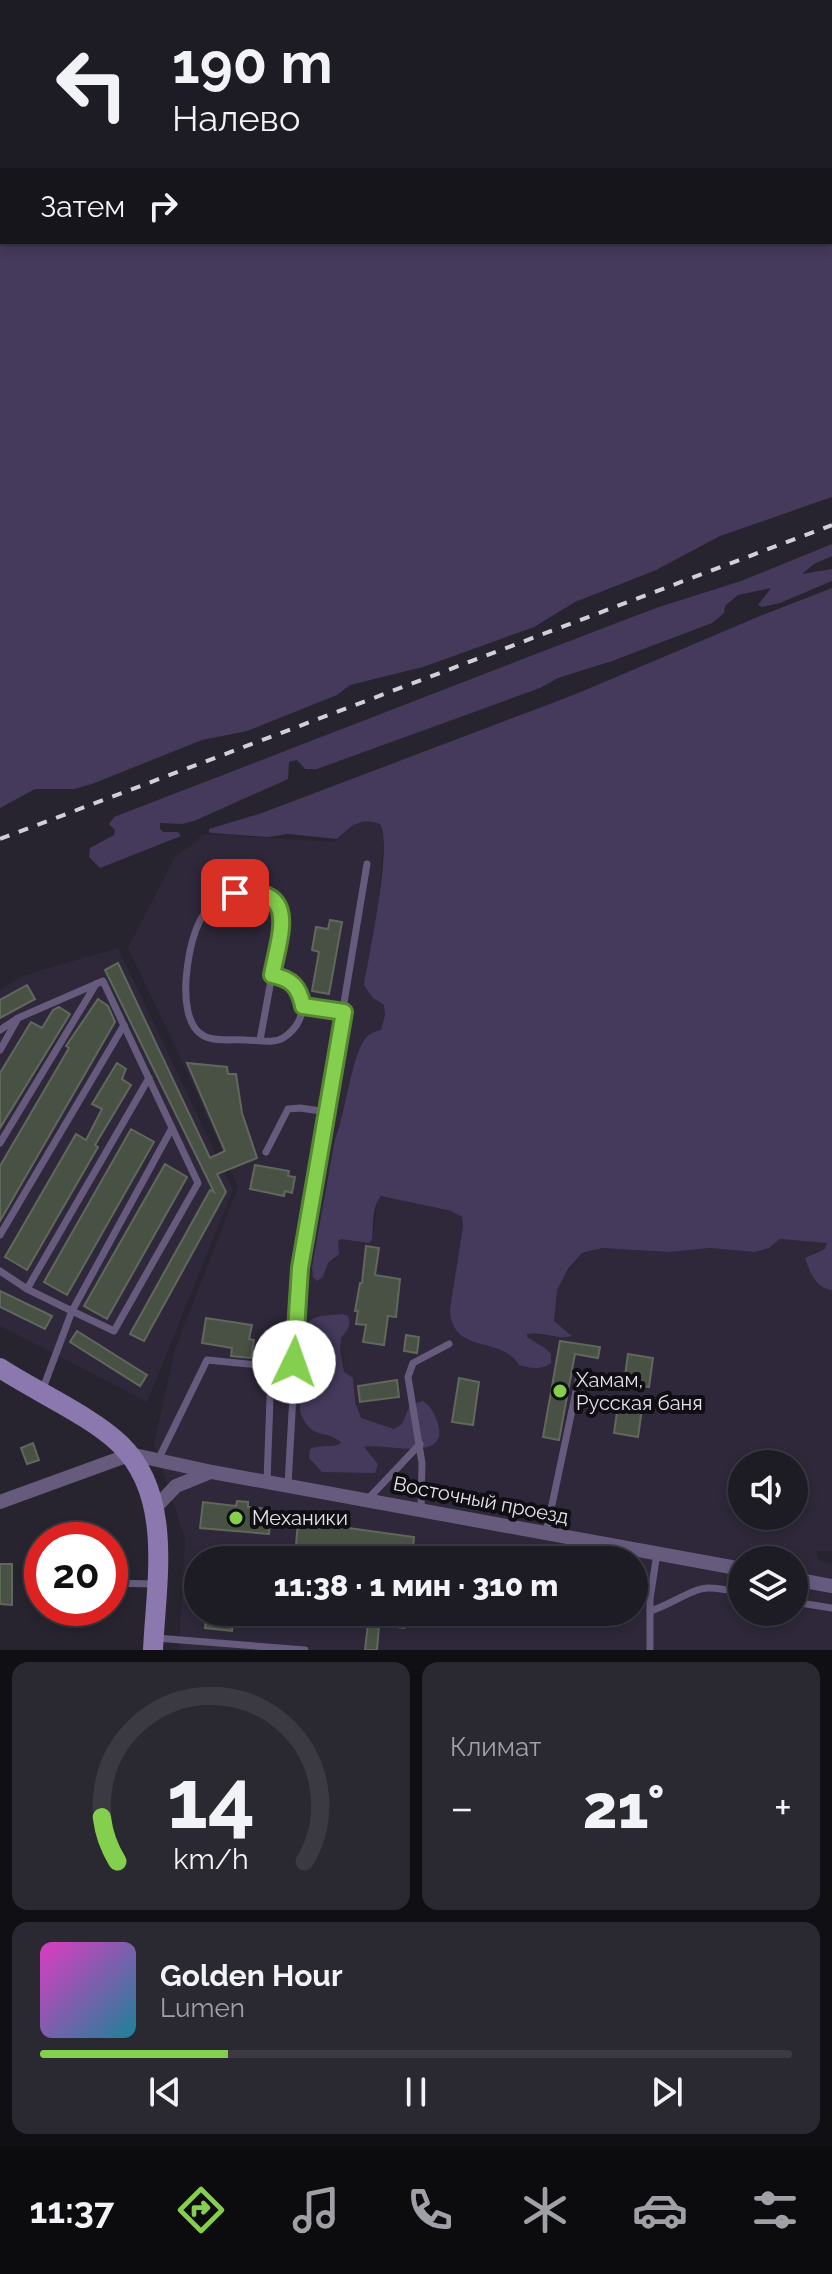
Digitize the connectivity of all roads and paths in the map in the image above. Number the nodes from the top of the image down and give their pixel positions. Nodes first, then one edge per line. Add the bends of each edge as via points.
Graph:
1 (367, 864) dead end
2 (272, 975) junction
3 (96, 984) junction
4 (303, 1006) junction
5 (344, 1012) junction
6 (18, 1018) junction
7 (124, 1025) junction
8 (0, 1030) edge
9 (260, 1040) junction
10 (0, 1050) edge
11 (149, 1078) junction
12 (328, 1112) junction
13 (172, 1128) junction
14 (0, 1143) edge
15 (266, 1152) dead end
16 (0, 1235) edge
17 (0, 1271) edge
18 (27, 1289) junction
19 (72, 1311) junction
20 (449, 1344) dead end
21 (0, 1368) edge
22 (579, 1377) dead end
23 (41, 1393) junction
24 (420, 1444) junction
25 (129, 1455) junction
26 (158, 1460) junction
27 (212, 1472) junction
28 (267, 1481) junction
29 (288, 1485) junction
30 (368, 1499) junction
31 (0, 1502) edge
32 (155, 1508) junction
33 (421, 1509) junction
34 (546, 1533) junction
35 (657, 1553) junction
36 (728, 1566) edge
37 (808, 1582) edge
38 (128, 1583) edge
39 (156, 1584) junction
40 (651, 1585) junction
41 (648, 1586) edge
42 (832, 1586) edge
43 (728, 1591) edge
44 (808, 1604) edge
45 (832, 1608) edge
46 (650, 1611) junction
47 (154, 1644) edge
48 (305, 1650) edge
49 (650, 1650) edge

1 - 5 lane
2 - 4 lane via 295,985
2 - 9 lane
2 - 9 lane via 282,921 275,899 248,892 216,901 199,926 188,963 191,1022 213,1039
3 - 6 lane
3 - 7 lane via 103,981
3 - 14 lane
4 - 5 lane
4 - 9 lane via 286,1036
5 - 12 lane
6 - 8 lane
6 - 10 lane
7 - 11 lane
7 - 16 lane
11 - 13 lane
11 - 18 lane
12 - 15 lane via 288,1109
12 - 29 lane via 300,1268
13 - 19 lane
13 - 19 lane via 198,1183 114,1331
17 - 18 lane
18 - 19 lane
19 - 23 lane
20 - 24 lane via 409,1369
21 - 23 main road
22 - 34 lane
23 - 25 main road via 103,1431
24 - 30 lane
24 - 33 lane
25 - 26 street, Восточный проезд
25 - 31 street
25 - 32 main road
26 - 27 street, Восточный проезд
26 - 28 lane via 207,1360 268,1366
27 - 28 street, Восточный проезд
27 - 32 street via 176,1486
28 - 29 street, Восточный проезд
29 - 30 street, Восточный проезд
30 - 33 street, Восточный проезд
32 - 39 main road
33 - 34 street, Восточный проезд
34 - 35 street, Восточный проезд
35 - 36 street, Восточный проезд
35 - 40 lane
37 - 42 street
38 - 39 lane
39 - 47 main road
40 - 41 lane
40 - 46 lane
43 - 46 lane via 693,1591
44 - 45 lane
46 - 49 lane
47 - 48 lane

